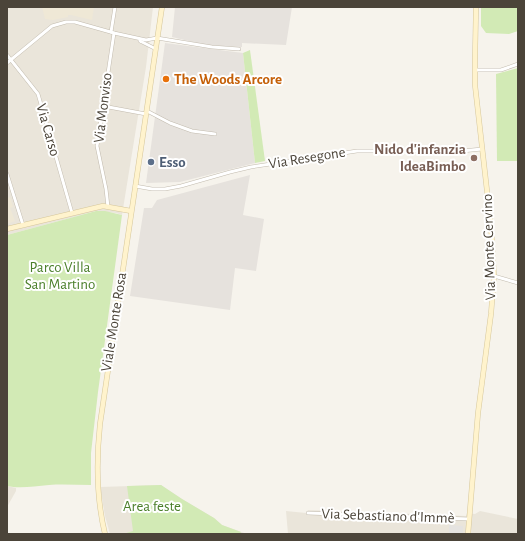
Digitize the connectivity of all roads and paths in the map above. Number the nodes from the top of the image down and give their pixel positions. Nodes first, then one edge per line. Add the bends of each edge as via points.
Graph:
1 (115, 7) edge
2 (162, 7) edge
3 (476, 7) edge
4 (112, 33) junction
5 (135, 38) junction
6 (157, 38) junction
7 (156, 49) junction
8 (239, 49) dead end
9 (7, 55) edge
10 (11, 60) junction
11 (7, 63) edge
12 (518, 64) edge
13 (474, 70) junction
14 (103, 106) junction
15 (146, 112) junction
16 (215, 134) dead end
17 (482, 149) junction
18 (7, 174) edge
19 (135, 186) junction
20 (108, 207) junction
21 (131, 211) junction
22 (72, 213) junction
23 (23, 225) junction
24 (7, 229) edge
25 (494, 276) junction
26 (518, 283) edge
27 (308, 513) dead end
28 (469, 519) junction
29 (106, 534) edge
30 (468, 534) edge

1 - 4 street, Via Monviso
2 - 6 street, Viale Monte Rosa
3 - 13 street, Via Monte Cervino
4 - 5 street
4 - 10 street via 75,22 57,24 48,28
4 - 14 street, Via Monviso
5 - 6 street
5 - 7 street
6 - 7 street, Viale Monte Rosa
6 - 8 street
7 - 15 street, Viale Monte Rosa
9 - 10 street, Via Carso
10 - 11 street
10 - 22 street, Via Carso via 38,94
12 - 13 street via 501,70
13 - 17 street, Via Monte Cervino
14 - 15 street
14 - 20 street, Via Monviso via 97,146
15 - 16 street via 192,131
15 - 19 street, Viale Monte Rosa
17 - 19 street, Via Resegone via 357,150 230,172 165,189
17 - 25 street, Via Monte Cervino
18 - 23 street
19 - 21 street, Viale Monte Rosa
20 - 21 street
20 - 22 street
21 - 29 street, Viale Monte Rosa via 97,448 98,498
22 - 23 street
23 - 24 street
25 - 26 street
25 - 28 street, Via Monte Cervino
27 - 28 street, Via Sebastiano d'Immè
28 - 30 street, Via Monte Cervino

